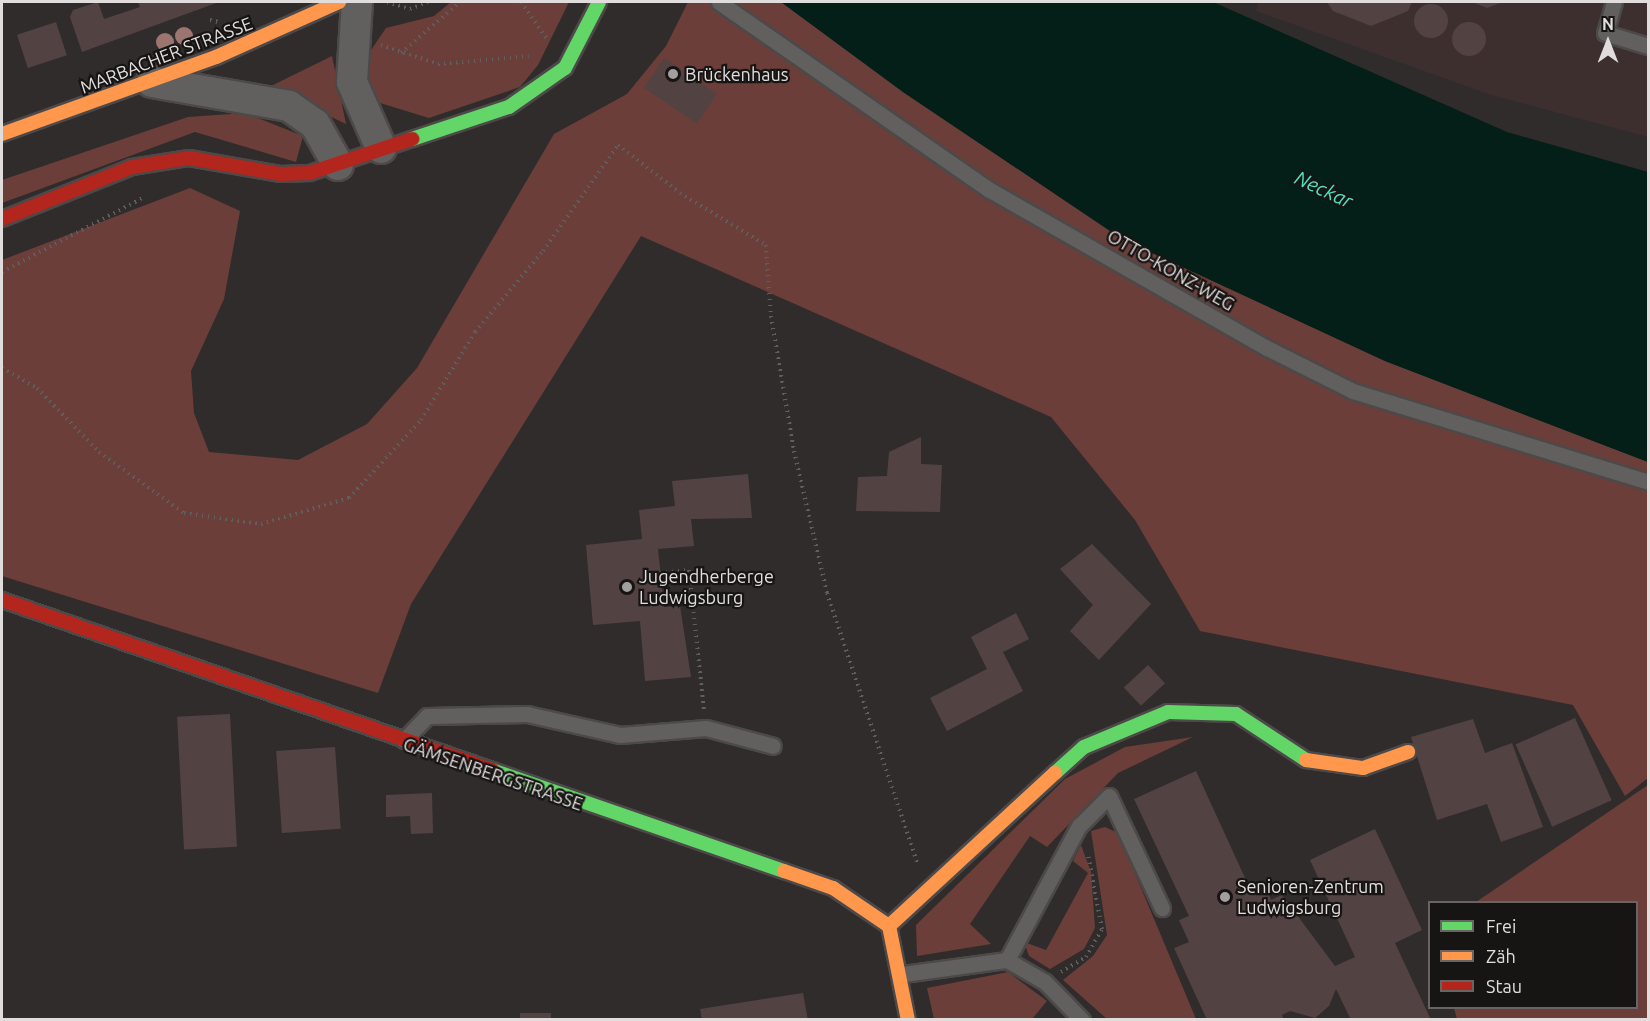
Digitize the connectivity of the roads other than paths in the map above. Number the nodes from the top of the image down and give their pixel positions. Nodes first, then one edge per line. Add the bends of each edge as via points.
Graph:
1 (306, 2) edge
2 (339, 2) edge
3 (357, 2) edge
4 (599, 2) edge
5 (718, 2) edge
6 (1614, 2) edge
7 (300, 21) junction
8 (1648, 46) edge
9 (152, 82) junction
10 (2, 134) edge
11 (381, 148) junction
12 (339, 165) junction
13 (2, 219) edge
14 (1648, 482) edge
15 (2, 600) edge
16 (402, 743) junction
17 (773, 746) dead end
18 (1408, 752) dead end
19 (1162, 908) dead end
20 (889, 926) junction
21 (1007, 960) junction
22 (903, 974) junction
23 (908, 1020) edge
24 (1082, 1020) edge

1 - 7 street
2 - 7 street, MARBACHER STRASSE
3 - 11 street via 352,82
4 - 11 street via 578,51 537,92 509,107
5 - 14 lane, OTTO-KONZ-WEG via 988,189 1267,348 1353,391
6 - 8 lane via 1605,33
7 - 9 street, MARBACHER STRASSE
9 - 10 street, MARBACHER STRASSE
9 - 12 street via 289,106 315,124
11 - 12 street
12 - 13 street via 288,175 189,158 132,167
15 - 16 street, GÄMSENBERGSTRASSE
16 - 17 lane via 427,716 527,714 620,735 706,728
16 - 20 street, GÄMSENBERGSTRASSE via 833,888
18 - 20 street via 1363,768 1312,764 1236,714 1168,712 1084,747
19 - 21 lane via 1109,795 1079,826
20 - 22 street
21 - 22 lane
21 - 24 lane via 1045,982
22 - 23 street

